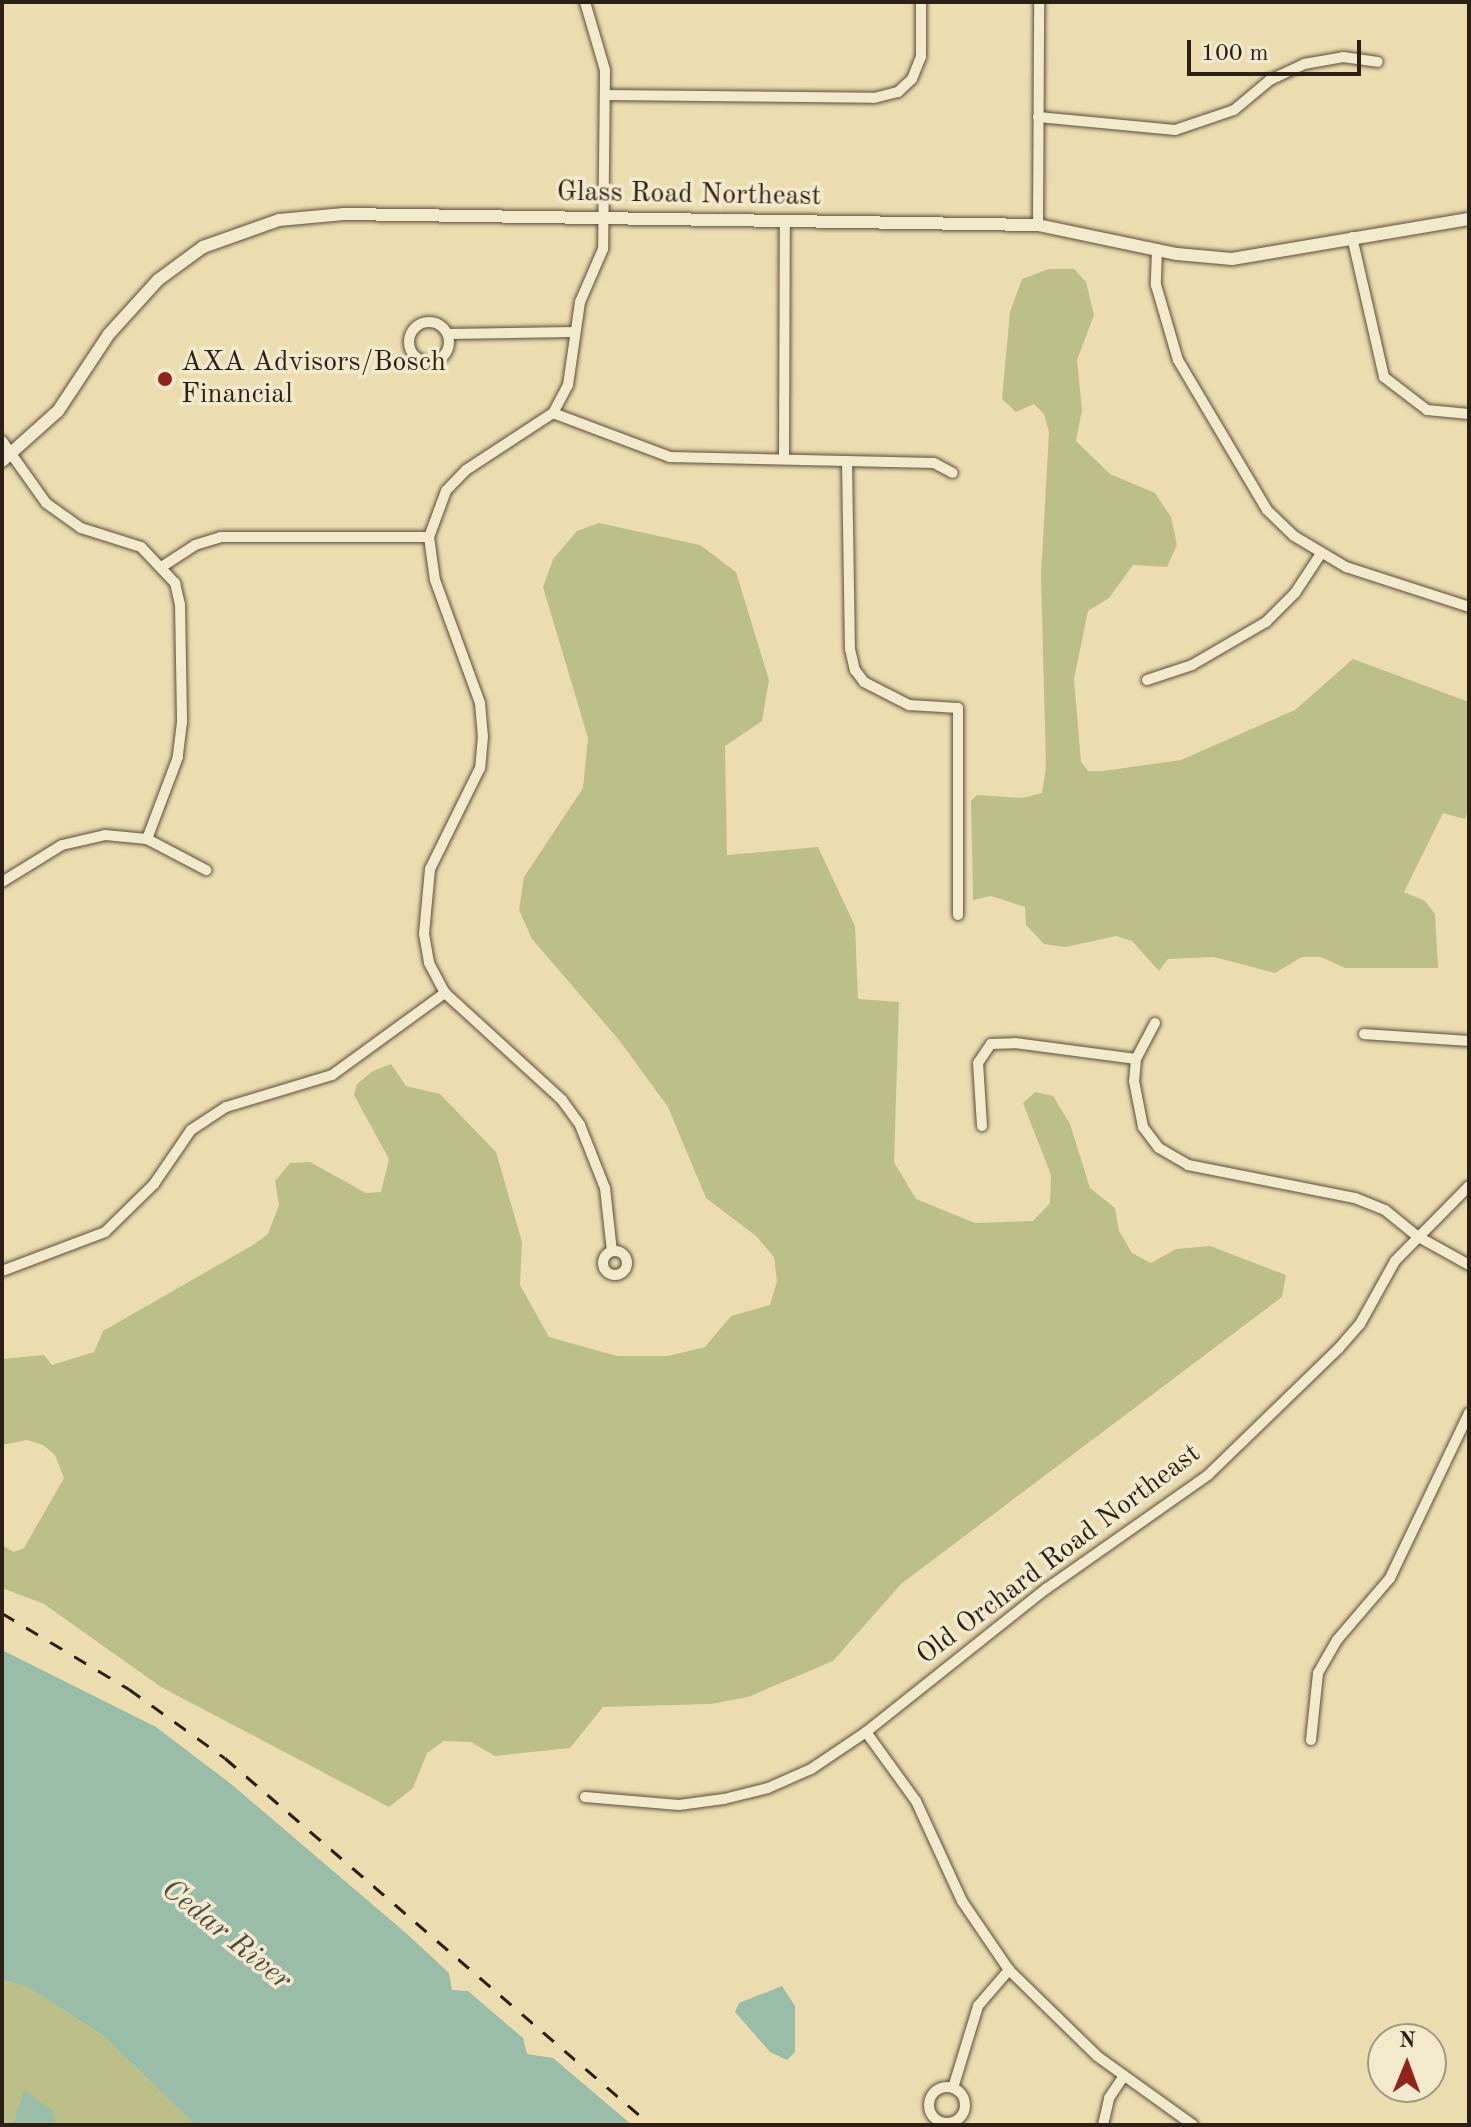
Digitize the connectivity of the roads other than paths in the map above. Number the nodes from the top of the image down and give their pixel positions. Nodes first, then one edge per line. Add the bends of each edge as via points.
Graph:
1 (585, 2) edge
2 (921, 2) edge
3 (1039, 2) edge
4 (1378, 62) dead end
5 (607, 95) junction
6 (1038, 117) junction
7 (603, 218) junction
8 (1469, 219) edge
9 (785, 220) junction
10 (1038, 225) junction
11 (1352, 237) junction
12 (1157, 249) junction
13 (573, 332) junction
14 (448, 334) junction
15 (553, 413) junction
16 (1469, 414) edge
17 (2, 441) edge
18 (7, 458) edge
19 (784, 459) junction
20 (847, 461) junction
21 (953, 473) dead end
22 (429, 537) junction
23 (1320, 555) junction
24 (163, 566) junction
25 (1469, 607) edge
26 (1147, 680) dead end
27 (147, 839) junction
28 (206, 870) dead end
29 (2, 882) edge
30 (958, 915) dead end
31 (445, 993) junction
32 (1155, 1023) dead end
33 (1364, 1034) dead end
34 (1469, 1041) edge
35 (1136, 1059) junction
36 (982, 1126) dead end
37 (1469, 1186) edge
38 (1417, 1236) junction
39 (612, 1251) dead end
40 (1469, 1265) edge
41 (2, 1271) edge
42 (1469, 1413) edge
43 (866, 1732) junction
44 (1311, 1740) dead end
45 (585, 1797) dead end
46 (1009, 1970) junction
47 (1124, 2076) junction
48 (953, 2088) dead end
49 (1103, 2125) edge
50 (1193, 2125) edge

1 - 5 street
2 - 5 street via 921,57 912,79 898,92 874,98
3 - 6 street
4 - 6 street via 1343,57 1304,64 1270,80 1234,110 1175,130
5 - 7 street
6 - 10 street
7 - 9 street, Glass Road Northeast
7 - 13 street via 603,249
7 - 18 street, Glass Road Northeast via 313,214 244,229 203,247 152,285 109,334 58,411
8 - 11 street, Glass Road Northeast
9 - 10 street, Glass Road Northeast
9 - 19 street
10 - 12 street, Glass Road Northeast
11 - 12 street, Glass Road Northeast via 1232,259
11 - 16 street via 1384,377 1427,410
12 - 23 street via 1156,285 1178,360 1267,510
13 - 14 street
13 - 15 street via 568,385
14 - 14 street via 439,324 425,322 410,334 409,347 416,358 435,361 448,347
15 - 19 street via 670,457
15 - 22 street via 466,470 434,513
17 - 18 street
18 - 24 street via 60,515 81,528 141,547
19 - 20 street
20 - 21 street via 934,463
20 - 30 street via 850,649 855,670 864,682 909,705 958,708
22 - 24 street via 221,537 195,545
22 - 31 street via 435,580 480,703 483,736 480,768 430,869 424,900 429,963
23 - 25 street
23 - 26 street via 1295,593 1266,622 1192,665
24 - 27 street via 180,604 182,722 178,757
27 - 28 street
27 - 29 street via 105,835 62,845
31 - 39 street via 562,1100 580,1125 605,1188
31 - 41 street via 332,1075 226,1107 191,1130 154,1184 105,1232
32 - 35 street
33 - 34 street
35 - 36 street via 991,1044 978,1063
35 - 38 street via 1135,1105 1159,1148 1188,1165 1355,1198 1385,1210
37 - 38 street, Old Orchard Road Northeast
38 - 40 street
38 - 43 street, Old Orchard Road Northeast via 1395,1261 1360,1324 1208,1475 1046,1589
42 - 44 street via 1390,1578 1337,1640 1318,1673
43 - 45 street, Old Orchard Road Northeast via 811,1769 724,1799 679,1805
43 - 46 street via 916,1801 962,1901
46 - 47 street
46 - 48 street via 978,2006
47 - 49 street via 1109,2098
47 - 50 street

